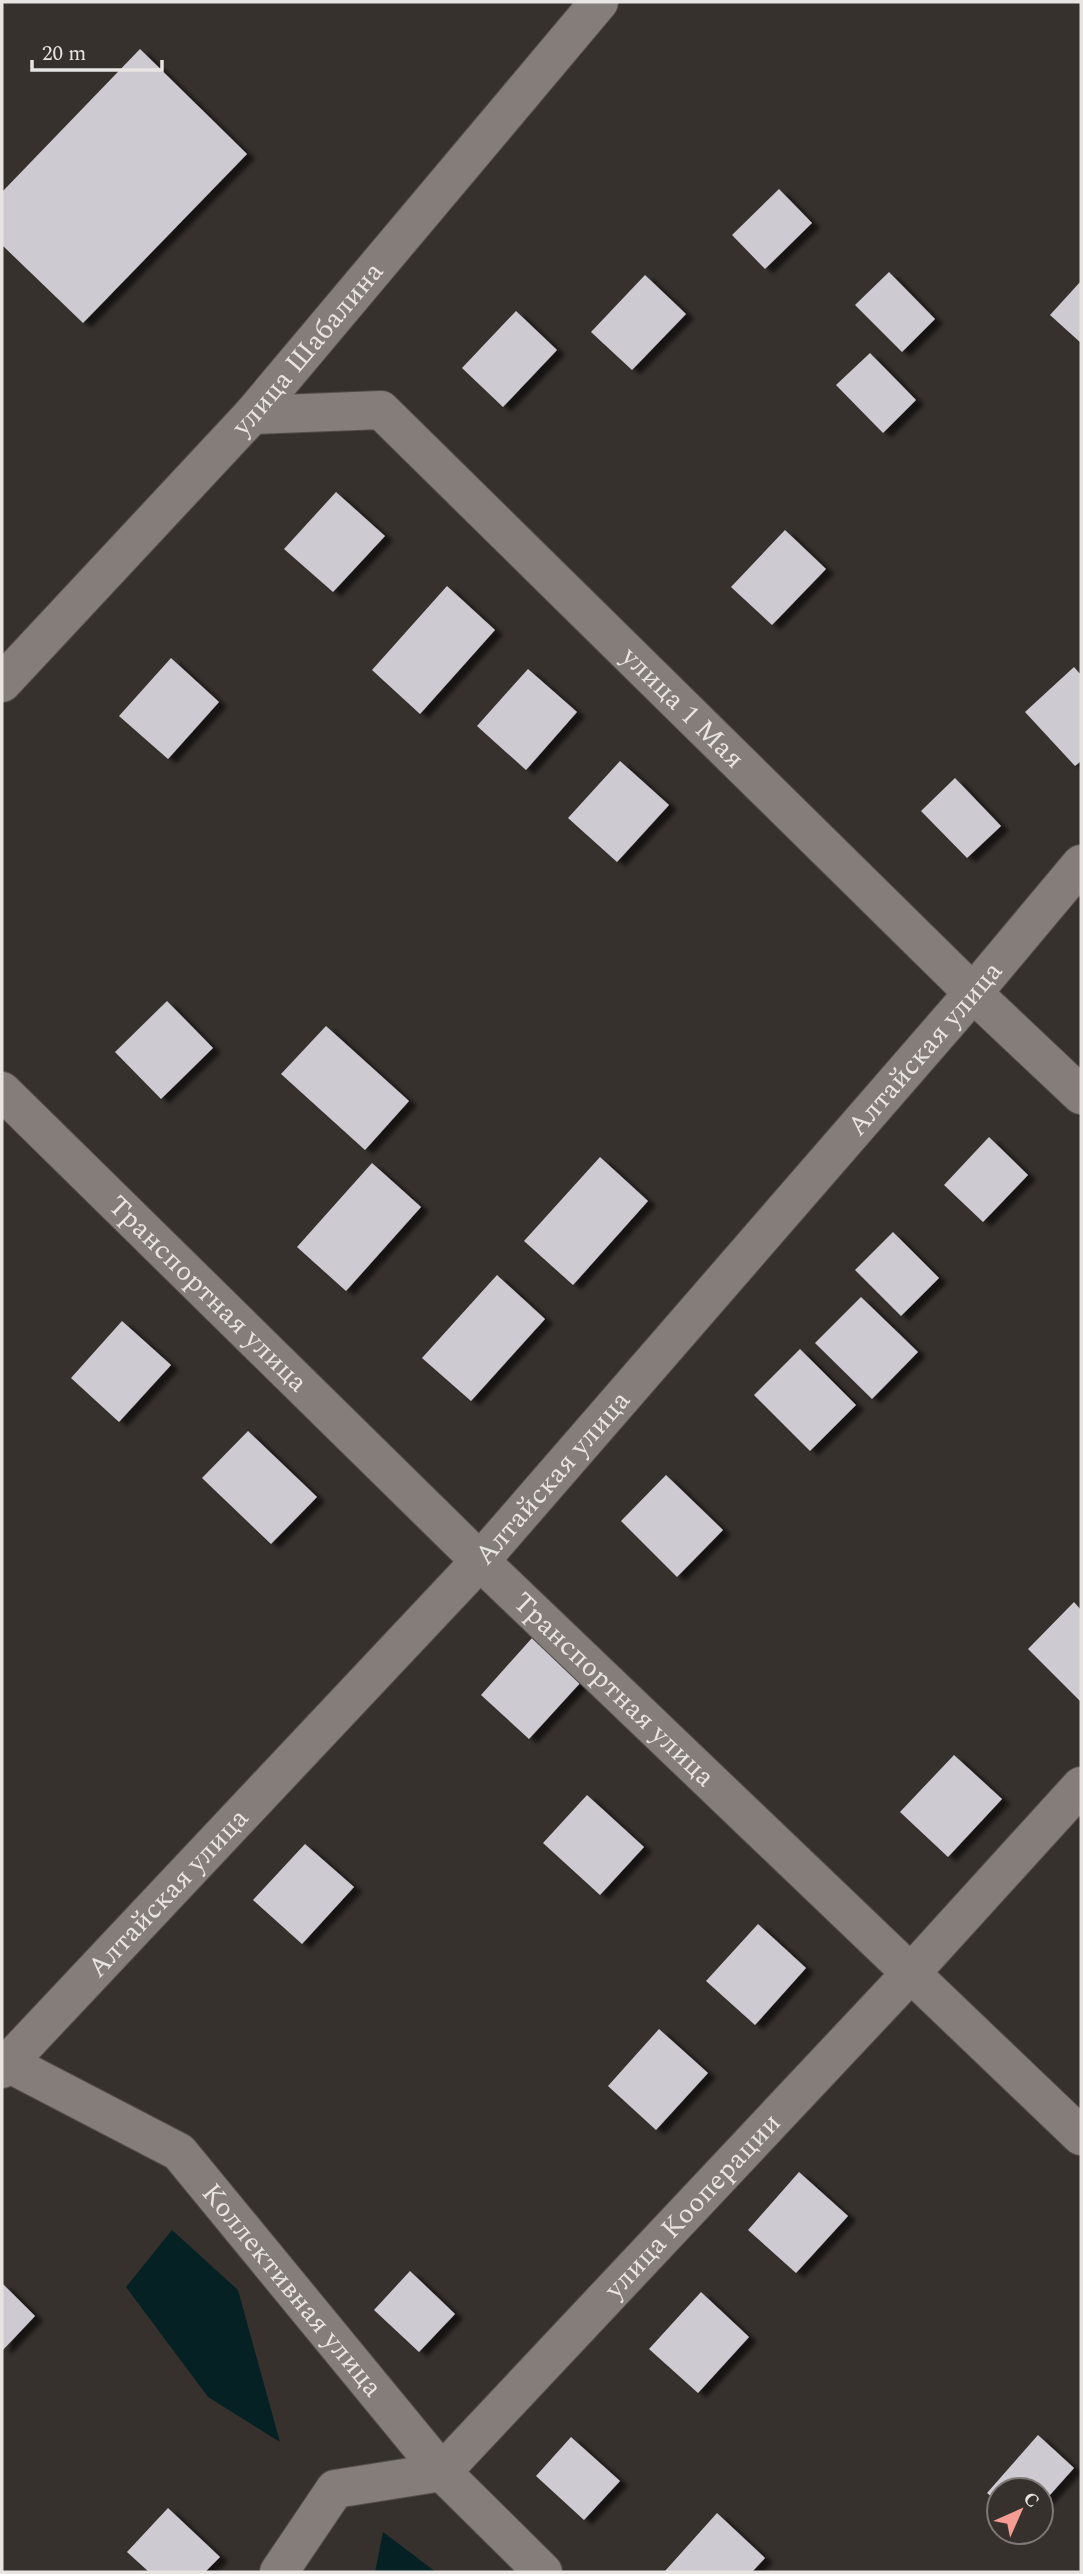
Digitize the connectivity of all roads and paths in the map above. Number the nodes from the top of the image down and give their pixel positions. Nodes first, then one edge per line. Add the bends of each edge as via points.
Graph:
1 (599, 2) edge
2 (251, 415) junction
3 (2, 683) edge
4 (1081, 864) edge
5 (974, 993) junction
6 (2, 1091) edge
7 (1081, 1095) edge
8 (480, 1561) junction
9 (1081, 1786) edge
10 (911, 1973) junction
11 (3, 2064) edge
12 (1081, 2136) edge
13 (442, 2472) junction
14 (279, 2572) edge
15 (543, 2572) edge

1 - 2 street, улица Шабалина
2 - 3 street, улица Шабалина
2 - 5 street, улица 1 Мая via 381,410
4 - 5 street, Алтайская улица
5 - 7 street, улица 1 Мая
5 - 8 street, Алтайская улица
6 - 8 street, Транспортная улица
8 - 10 street, Транспортная улица
8 - 11 street, Алтайская улица
9 - 10 street, улица Кооперации
10 - 12 street, Транспортная улица
10 - 13 street, улица Кооперации
11 - 13 street, Коллективная улица via 179,2152
13 - 14 street via 335,2490
13 - 15 street, Коллективная улица

